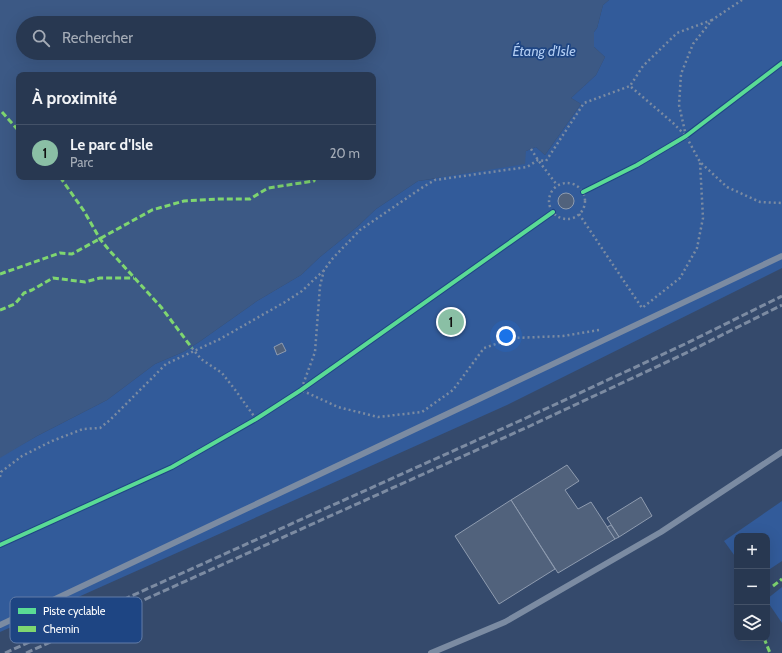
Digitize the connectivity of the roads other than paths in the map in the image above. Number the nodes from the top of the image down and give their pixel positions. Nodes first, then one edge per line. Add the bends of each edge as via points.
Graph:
1 (782, 256) edge
2 (782, 452) edge
3 (57, 597) edge
4 (10, 619) edge
5 (0, 624) edge
6 (431, 653) edge

1 - 3 lane
2 - 6 lane via 661,532 505,622
4 - 5 lane

